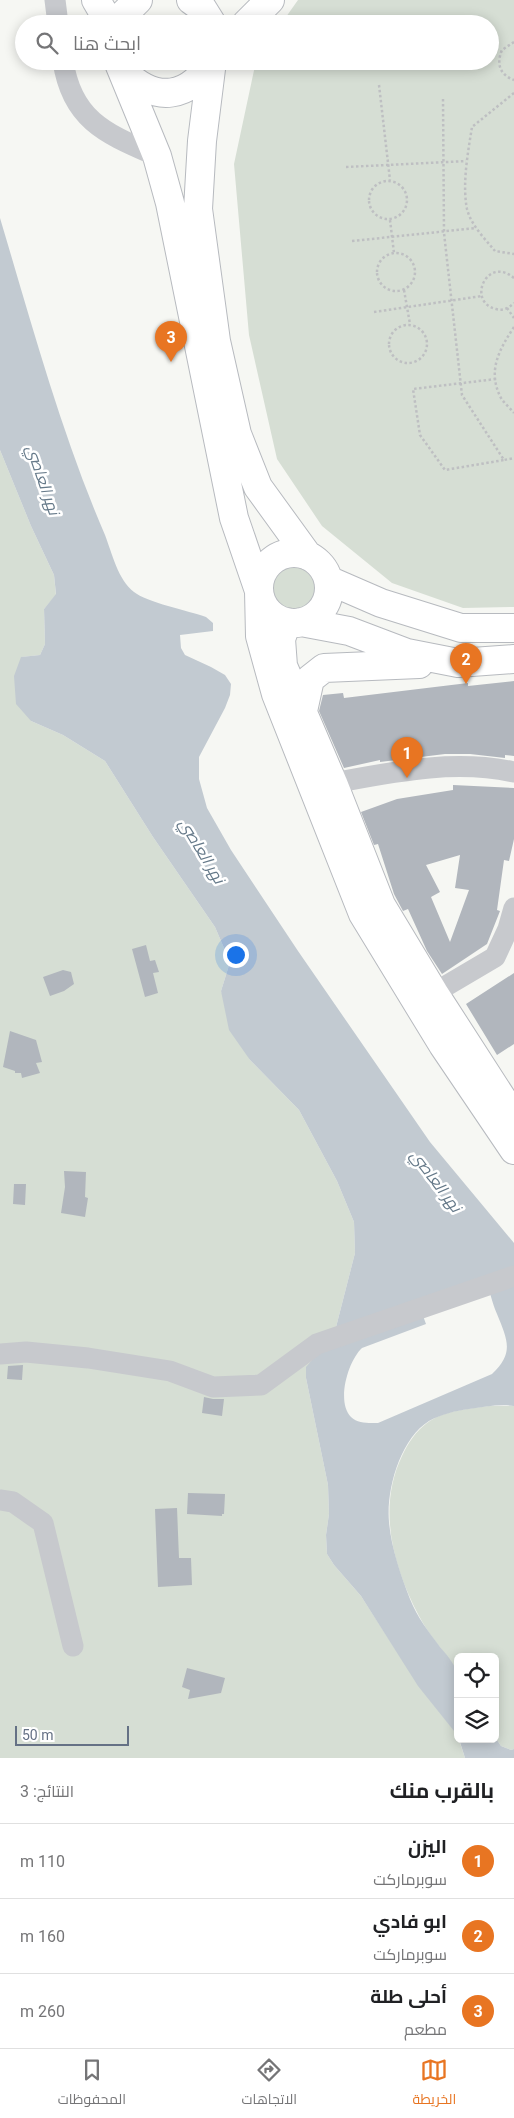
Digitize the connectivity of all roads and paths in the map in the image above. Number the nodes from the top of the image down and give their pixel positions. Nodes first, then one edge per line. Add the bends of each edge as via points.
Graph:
1 (55, 0) edge
2 (96, 0) edge
3 (138, 0) edge
4 (191, 0) edge
5 (270, 0) edge
6 (57, 15) edge
7 (105, 15) edge
8 (122, 15) edge
9 (206, 15) edge
10 (255, 15) edge
11 (514, 42) edge
12 (499, 60) edge
13 (499, 65) edge
14 (65, 70) edge
15 (122, 70) edge
16 (124, 70) edge
17 (207, 70) edge
18 (211, 70) edge
19 (514, 80) edge
20 (379, 85) dead end
21 (514, 94) edge
22 (443, 99) dead end
23 (157, 156) junction
24 (466, 161) junction
25 (444, 162) junction
26 (388, 165) junction
27 (346, 167) dead end
28 (390, 180) junction
29 (390, 219) junction
30 (476, 228) junction
31 (444, 231) junction
32 (392, 236) junction
33 (352, 241) dead end
34 (394, 253) junction
35 (514, 254) edge
36 (514, 278) edge
37 (404, 290) junction
38 (482, 296) junction
39 (452, 300) junction
40 (514, 303) edge
41 (406, 307) junction
42 (507, 308) junction
43 (374, 312) dead end
44 (514, 318) edge
45 (410, 324) junction
46 (514, 327) edge
47 (496, 379) junction
48 (461, 383) junction
49 (514, 413) edge
50 (514, 458) edge
51 (504, 460) junction
52 (308, 556) junction
53 (328, 580) junction
54 (259, 591) junction
55 (294, 622) junction
56 (514, 628) edge
57 (514, 658) edge
58 (458, 663) junction
59 (303, 711) junction
60 (514, 772) edge
61 (333, 783) junction
62 (514, 910) edge
63 (434, 993) junction
64 (514, 1117) edge
65 (514, 1150) edge
66 (514, 1276) edge
67 (0, 1354) edge
68 (0, 1500) edge
69 (73, 1646) dead end

1 - 6 street
2 - 7 main road
3 - 8 main road
4 - 9 main road
5 - 10 main road
11 - 12 path via 502,50
13 - 19 path via 503,74
14 - 23 street via 70,94 91,121 115,137
15 - 23 main road
16 - 17 main road via 138,85 154,92 172,93 189,87
18 - 52 main road via 198,209 216,342 237,434 258,487
20 - 26 path
21 - 24 path via 472,127
22 - 25 path
23 - 54 main road via 170,203 234,518
24 - 25 path
24 - 30 path via 467,210
25 - 26 path
25 - 31 path
26 - 27 path
26 - 28 path
28 - 29 path via 402,186 408,197 406,210
28 - 29 path via 377,184 369,201 378,217
29 - 32 path
30 - 31 path
30 - 35 path via 495,251
31 - 32 path
31 - 39 path
32 - 33 path
32 - 34 path
34 - 37 path via 409,258 415,270 413,282
34 - 37 path via 380,261 376,274 381,285 392,291
36 - 38 path via 502,272 490,274 482,284
37 - 41 path
38 - 39 path
38 - 42 path via 484,302 495,309
39 - 41 path
39 - 48 path
40 - 42 path
41 - 43 path
41 - 45 path
42 - 44 path
45 - 45 path via 397,328 389,339 390,352 404,363 421,358 427,348 426,335
46 - 47 path via 500,348 494,371
47 - 48 path
47 - 49 path via 501,398
48 - 51 path via 462,395
48 - 51 path via 414,388 420,435 445,470
50 - 51 path
52 - 53 main road via 324,570
52 - 54 main road via 284,554 273,560 264,568
53 - 55 main road via 323,606 312,618
53 - 56 main road via 381,603 461,628
54 - 55 main road via 268,612 278,620
54 - 65 main road via 260,636 276,694 363,914 443,1045
55 - 58 main road via 349,631 408,654
55 - 59 main road via 281,639 283,666
57 - 58 main road
58 - 59 main road via 324,668 310,679
59 - 61 main road
60 - 61 street via 498,768 444,766
61 - 63 main road via 381,905
62 - 63 street via 495,956
63 - 64 main road
66 - 67 street via 317,1344 261,1385 213,1387 170,1371 97,1359 26,1352
68 - 69 street via 13,1502 43,1523

